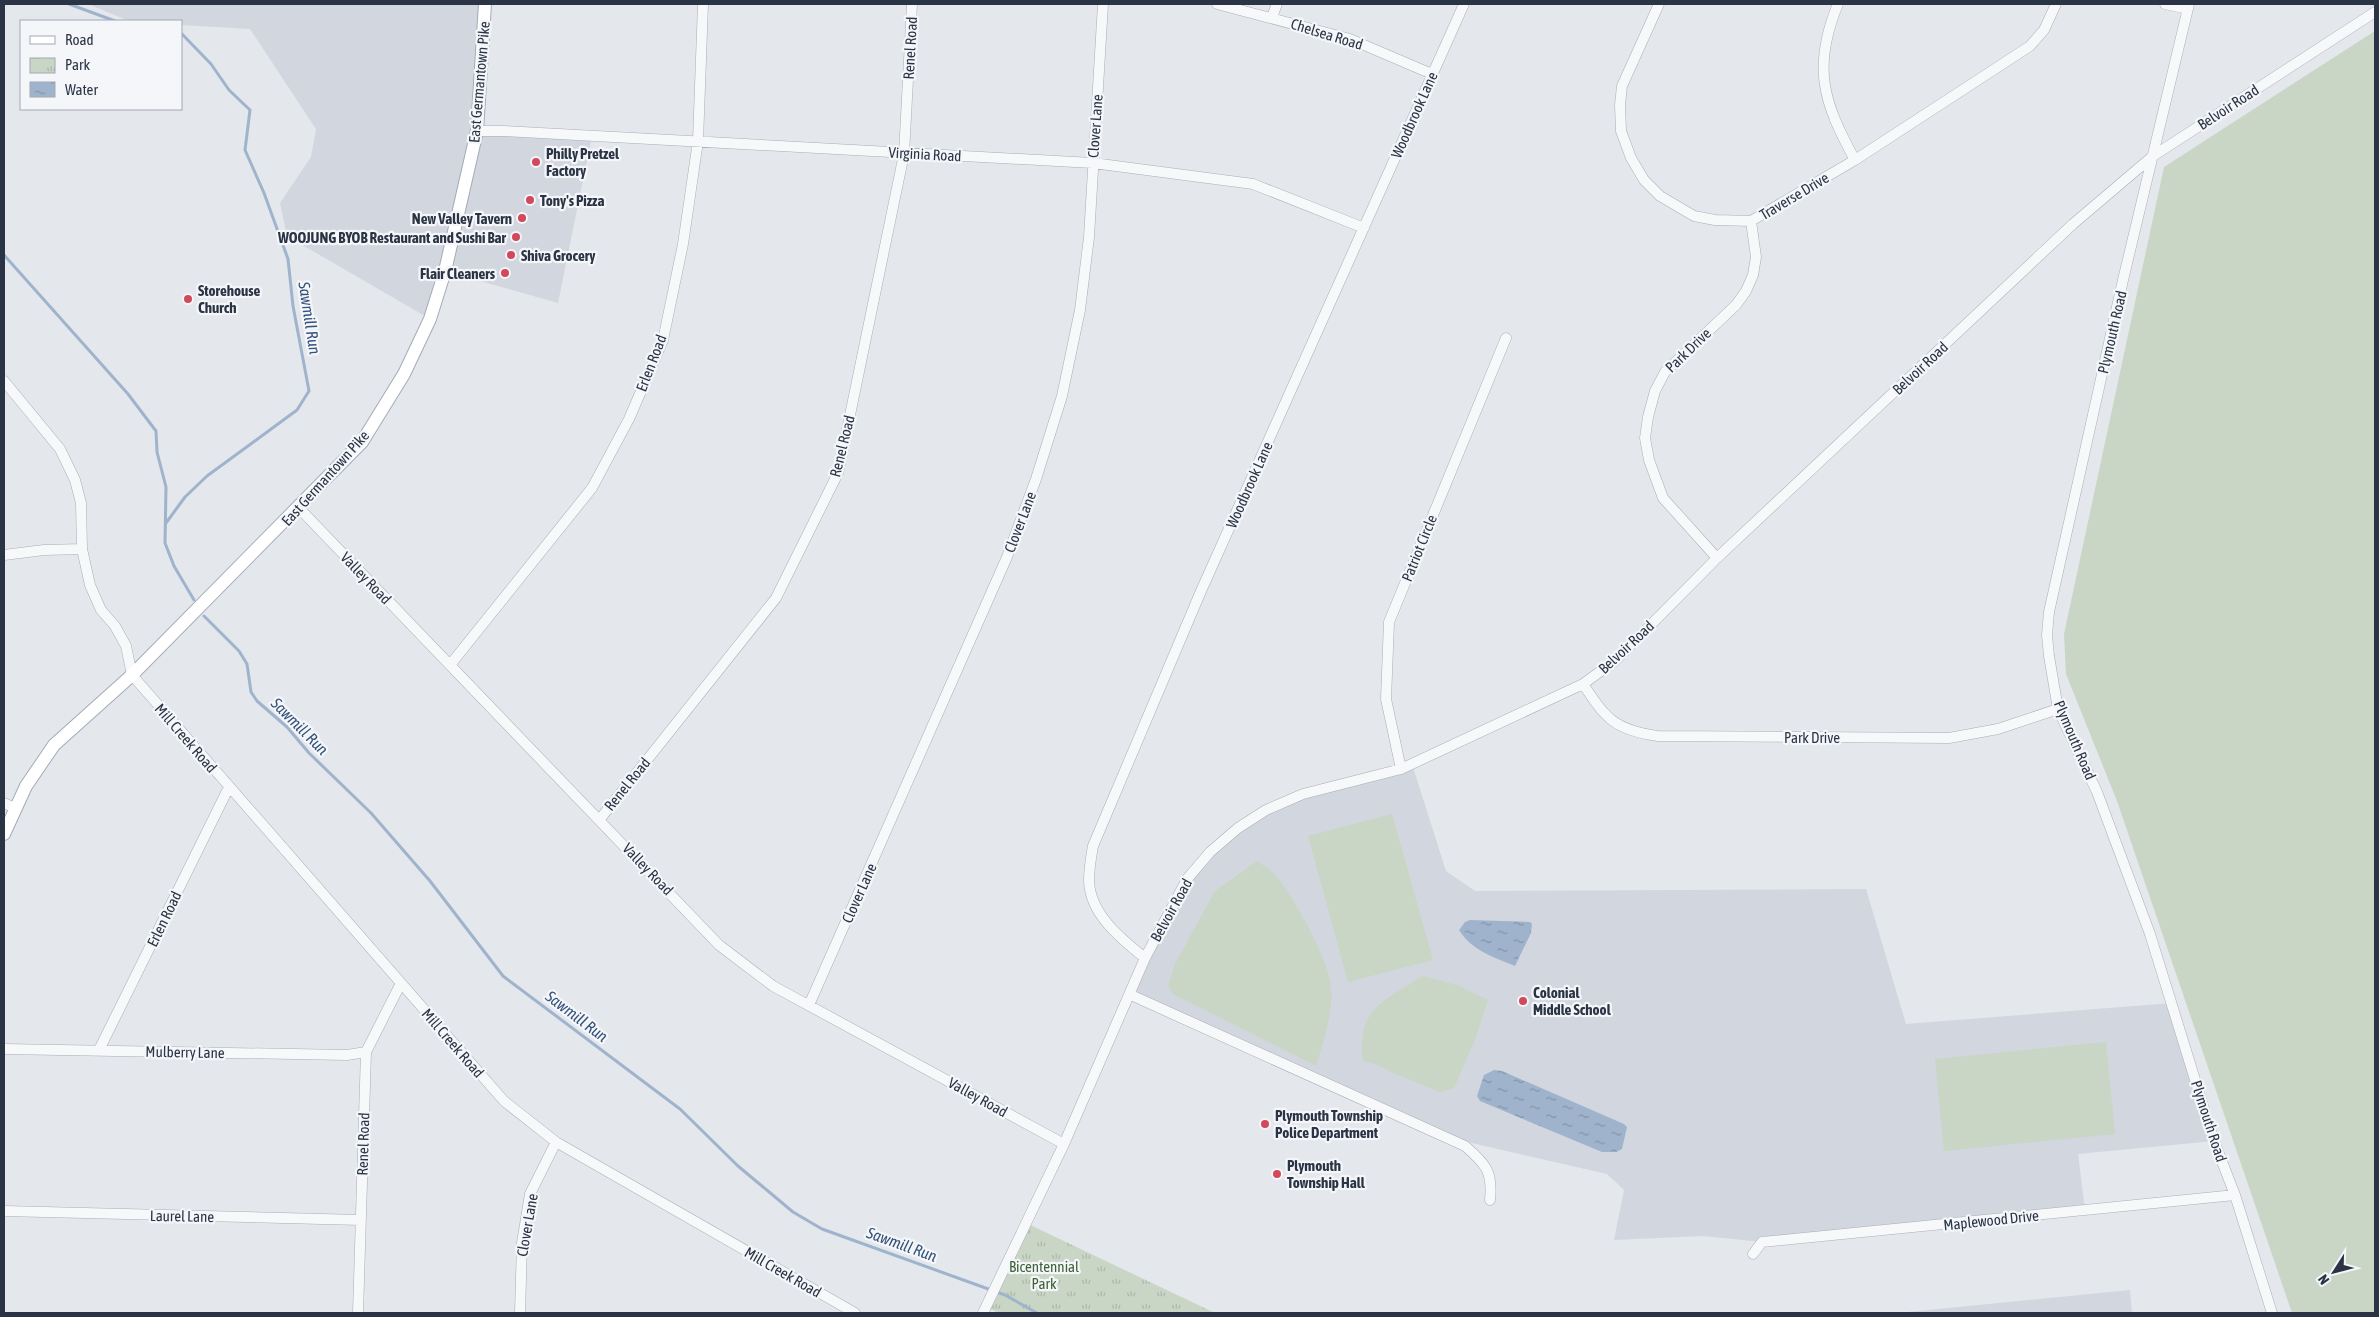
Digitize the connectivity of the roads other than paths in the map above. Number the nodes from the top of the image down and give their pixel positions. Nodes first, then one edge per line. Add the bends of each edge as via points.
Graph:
1 (485, 4) edge
2 (702, 4) edge
3 (912, 4) edge
4 (1103, 4) edge
5 (1217, 4) edge
6 (1278, 4) edge
7 (1464, 4) edge
8 (1660, 4) edge
9 (1838, 4) edge
10 (2056, 4) edge
11 (2165, 4) edge
12 (2188, 6) edge
13 (2375, 12) edge
14 (1272, 17) junction
15 (1432, 74) junction
16 (477, 132) junction
17 (698, 141) junction
18 (904, 154) junction
19 (2153, 156) junction
20 (1855, 160) junction
21 (1093, 163) junction
22 (1751, 221) junction
23 (1364, 228) junction
24 (1506, 338) dead end
25 (4, 382) edge
26 (299, 508) junction
27 (82, 549) junction
28 (4, 555) edge
29 (1717, 558) junction
30 (450, 665) junction
31 (132, 675) junction
32 (1583, 684) junction
33 (2058, 709) junction
34 (1402, 769) junction
35 (229, 787) junction
36 (10, 805) edge
37 (600, 819) junction
38 (4, 834) edge
39 (1145, 958) junction
40 (401, 983) junction
41 (1130, 994) junction
42 (809, 1005) junction
43 (4, 1049) edge
44 (99, 1050) junction
45 (366, 1052) junction
46 (556, 1142) junction
47 (1064, 1144) junction
48 (2234, 1196) junction
49 (1490, 1200) dead end
50 (4, 1211) edge
51 (361, 1220) junction
52 (1753, 1254) dead end
53 (850, 1312) edge
54 (358, 1313) edge
55 (520, 1313) edge
56 (983, 1313) edge
57 (2272, 1313) edge

1 - 16 main road, East Germantown Pike
2 - 17 street, Erlen Road
3 - 18 street, Renel Road
4 - 21 street, Clover Lane
5 - 14 street, Chelsea Road
6 - 14 street
7 - 15 street, Woodbrook Lane
8 - 22 street, Traverse Drive via 1622,86 1621,130 1630,158 1644,180 1677,208 1694,216 1715,220
9 - 20 street via 1826,37 1823,75 1840,132
10 - 20 street, Traverse Drive via 2044,30 2030,46
11 - 12 street
12 - 19 street, Plymouth Road
13 - 19 street, Belvoir Road
14 - 15 street, Chelsea Road via 1350,39
15 - 23 street, Woodbrook Lane
16 - 17 street, Virginia Road
16 - 26 main road, East Germantown Pike via 445,271 430,319 404,374 362,442
17 - 18 street, Virginia Road
17 - 30 street, Erlen Road via 683,244 663,340 629,419 592,488
18 - 21 street, Virginia Road
18 - 37 street, Renel Road via 838,473 776,598
19 - 29 street, Belvoir Road via 2073,224
19 - 33 street, Plymouth Road via 2049,612 2047,635
20 - 22 street, Traverse Drive
21 - 23 street, Virginia Road via 1253,184
21 - 42 street, Clover Lane via 1089,237 1080,310 1062,396 1036,479 1007,557
22 - 29 street, Park Drive via 1756,257 1746,292 1665,372 1655,391 1645,438 1663,498
23 - 39 street, Woodbrook Lane via 1201,591 1093,846 1089,882 1093,901 1116,934
24 - 34 street, Patriot Circle via 1389,622 1386,699
25 - 27 street via 60,449 75,480 81,503
26 - 30 street, Valley Road
26 - 31 main road, East Germantown Pike
27 - 28 street
27 - 31 street via 90,585 101,610 126,646
29 - 32 street, Belvoir Road via 1616,660
30 - 37 street, Valley Road
31 - 35 street, Mill Creek Road
31 - 36 main road, East Germantown Pike via 54,745
32 - 33 street, Park Drive via 1600,710 1617,725 1635,733 1658,736 1949,738 1998,729
32 - 34 street, Belvoir Road
33 - 48 street, Plymouth Road via 2097,792 2150,934 2214,1142
34 - 39 street, Belvoir Road via 1303,794 1266,810 1238,828 1210,852 1187,879
35 - 40 street, Mill Creek Road
35 - 44 street, Erlen Road
36 - 38 main road, East Germantown Pike
37 - 42 street, Valley Road via 720,945 773,986
39 - 41 street, Belvoir Road
40 - 45 street, Renel Road
40 - 46 street, Mill Creek Road via 504,1101
41 - 47 street, Belvoir Road
41 - 49 street via 1465,1146 1487,1168 1492,1183
42 - 47 street, Valley Road
43 - 44 street, Mulberry Lane
44 - 45 street, Mulberry Lane via 348,1055
45 - 51 street, Renel Road
46 - 53 street, Mill Creek Road
46 - 55 street, Clover Lane via 530,1194 522,1243
47 - 56 street, Belvoir Road
48 - 52 street, Maplewood Drive via 1762,1242
48 - 57 street, Plymouth Road
50 - 51 street, Laurel Lane
51 - 54 street, Renel Road

